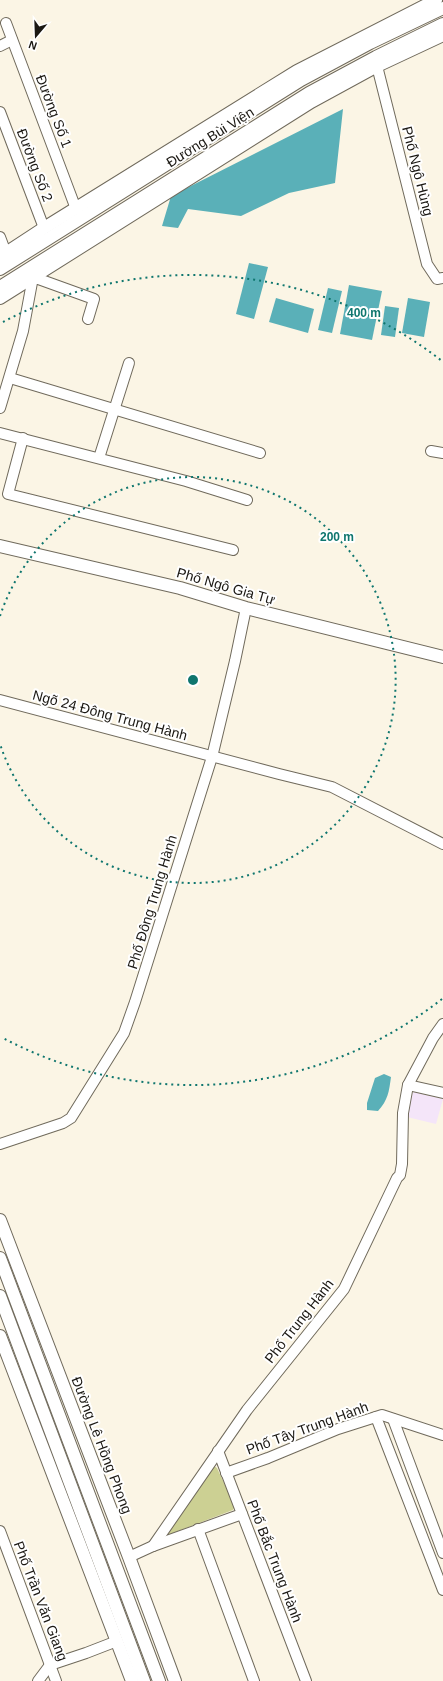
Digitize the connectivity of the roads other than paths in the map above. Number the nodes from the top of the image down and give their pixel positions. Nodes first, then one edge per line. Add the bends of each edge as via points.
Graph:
1 (436, 0) edge
2 (443, 8) edge
3 (6, 22) dead end
4 (443, 24) edge
5 (443, 35) edge
6 (12, 40) junction
7 (0, 46) edge
8 (377, 66) junction
9 (0, 112) edge
10 (76, 209) junction
11 (44, 228) junction
12 (0, 237) edge
13 (3, 255) edge
14 (0, 269) edge
15 (33, 277) junction
16 (440, 279) edge
17 (0, 287) edge
18 (0, 298) edge
19 (88, 319) dead end
20 (129, 363) dead end
21 (10, 378) junction
22 (0, 408) edge
23 (115, 409) junction
24 (0, 433) edge
25 (23, 438) junction
26 (431, 451) dead end
27 (260, 453) dead end
28 (443, 453) edge
29 (99, 458) junction
30 (247, 500) dead end
31 (0, 546) edge
32 (233, 550) dead end
33 (246, 608) junction
34 (443, 657) edge
35 (0, 700) edge
36 (212, 757) junction
37 (443, 844) edge
38 (443, 1024) edge
39 (408, 1085) junction
40 (443, 1093) edge
41 (0, 1144) edge
42 (0, 1220) edge
43 (2, 1237) edge
44 (0, 1258) edge
45 (0, 1296) edge
46 (0, 1336) edge
47 (376, 1416) junction
48 (393, 1419) junction
49 (443, 1435) edge
50 (218, 1451) junction
51 (226, 1473) junction
52 (98, 1480) junction
53 (85, 1486) junction
54 (72, 1489) junction
55 (60, 1494) junction
56 (242, 1514) junction
57 (198, 1529) junction
58 (0, 1531) edge
59 (153, 1546) junction
60 (443, 1553) edge
61 (129, 1557) junction
62 (443, 1590) edge
63 (117, 1641) junction
64 (50, 1665) junction
65 (38, 1681) edge
66 (56, 1681) edge
67 (132, 1681) edge
68 (144, 1681) edge
69 (159, 1681) edge
70 (175, 1681) edge
71 (254, 1681) edge
72 (306, 1681) edge

1 - 10 main road, Đường Bùi Viện via 297,71
2 - 14 main road, Đường Bùi Viện via 301,80
3 - 6 street, Đường Số 1
4 - 17 main road, Đường Bùi Viện via 309,93
5 - 8 main road, Đường Bùi Viện
6 - 7 street
6 - 10 street, Đường Số 1
8 - 15 main road, Đường Bùi Viện via 292,114
8 - 16 street, Phố Ngô Hùng via 427,264
9 - 11 street, Đường Số 2
10 - 11 main road, Đường Bùi Viện
11 - 13 main road, Đường Bùi Viện
12 - 13 street
15 - 18 main road, Đường Bùi Viện
15 - 19 street via 94,299
15 - 21 street via 23,331
20 - 23 street
21 - 22 street
21 - 23 street
23 - 27 street
23 - 29 street
24 - 25 street
25 - 29 street
25 - 32 street via 8,494
26 - 28 street
29 - 30 street
31 - 33 main road, Phố Ngô Gia Tự via 180,588
33 - 34 main road, Phố Ngô Gia Tự
33 - 36 street, Phố Đông Trung Hành
35 - 36 street, Ngõ 24 Đông Trung Hành
36 - 37 street, Ngõ 24 Đông Trung Hành via 332,787
36 - 41 street, Phố Đông Trung Hành via 136,1002 124,1033 70,1118 63,1124
38 - 39 street, Phố Trung Hành
39 - 40 street
39 - 50 street, Phố Trung Hành via 403,1113 400,1175 344,1289 247,1410
42 - 43 main road, Đường Lê Hồng Phong
43 - 52 main road, Đường Lê Hồng Phong
44 - 53 main road, Đường Lê Hồng Phong
45 - 54 main road
46 - 55 main road
47 - 48 street, Phố Tây Trung Hành
47 - 51 street, Phố Tây Trung Hành
47 - 62 street
48 - 49 street, Phố Tây Trung Hành
48 - 60 street
50 - 51 street, Phố Bắc Trung Hành
50 - 59 street, Phố Trung Hành
51 - 56 street, Phố Bắc Trung Hành
52 - 53 main road
52 - 61 main road, Đường Lê Hồng Phong
53 - 69 main road, Đường Lê Hồng Phong
54 - 55 main road
54 - 68 main road
55 - 63 main road
56 - 57 street
56 - 72 street, Phố Bắc Trung Hành
57 - 59 street
57 - 71 street
58 - 64 street, Phố Trần Văn Giang
59 - 61 street
61 - 70 main road, Đường Lê Hồng Phong
63 - 64 street
63 - 67 main road
64 - 65 street
64 - 66 street, Phố Trần Văn Giang

